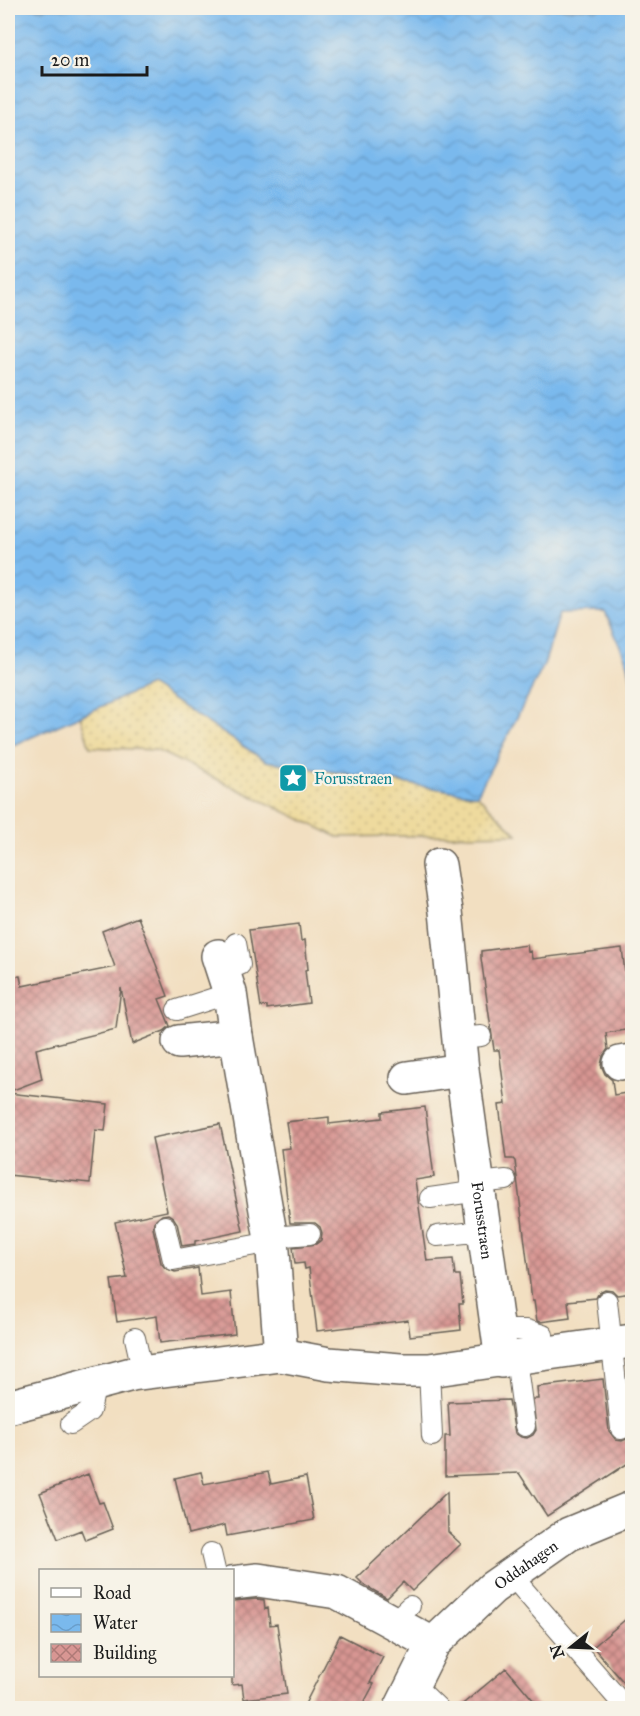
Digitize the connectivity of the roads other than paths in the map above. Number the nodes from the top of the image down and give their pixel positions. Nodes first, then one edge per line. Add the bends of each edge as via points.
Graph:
1 (439, 865) dead end
2 (227, 965) joint
3 (178, 1026) joint
4 (236, 1036) junction
5 (462, 1070) junction
6 (407, 1078) dead end
7 (488, 1185) junction
8 (430, 1198) dead end
9 (165, 1226) dead end
10 (274, 1228) junction
11 (484, 1231) junction
12 (310, 1233) dead end
13 (437, 1236) dead end
14 (607, 1301) dead end
15 (543, 1335) dead end
16 (135, 1338) dead end
17 (622, 1342) edge
18 (505, 1350) junction
19 (281, 1355) junction
20 (429, 1370) junction
21 (143, 1373) junction
22 (96, 1383) junction
23 (8, 1407) edge
24 (71, 1424) dead end
25 (525, 1426) dead end
26 (621, 1429) dead end
27 (432, 1436) dead end
28 (633, 1508) edge
29 (511, 1575) junction
30 (234, 1583) edge
31 (433, 1644) junction
32 (407, 1696) edge
33 (438, 1708) edge
34 (626, 1708) edge

1 - 5 street, Forusstraen via 470,1037
2 - 3 lane
2 - 4 street
3 - 4 street
4 - 10 street
5 - 6 street
5 - 7 street, Forusstraen
7 - 8 lane
7 - 11 street, Forusstraen
9 - 10 lane via 173,1260
10 - 12 lane
10 - 19 street
11 - 13 lane
11 - 18 street, Forusstraen
14 - 17 lane
15 - 18 lane via 527,1330
16 - 21 lane
17 - 18 street
17 - 26 lane
18 - 20 street
18 - 25 lane
19 - 20 street via 329,1364
19 - 21 street
20 - 27 lane
21 - 22 street
22 - 23 street
22 - 24 lane via 90,1411
28 - 29 street, Oddahagen via 569,1534
29 - 31 street, Oddahagen
29 - 34 lane
30 - 31 street via 258,1580 337,1592 401,1614
31 - 32 street, Oddahagen
32 - 33 lane

